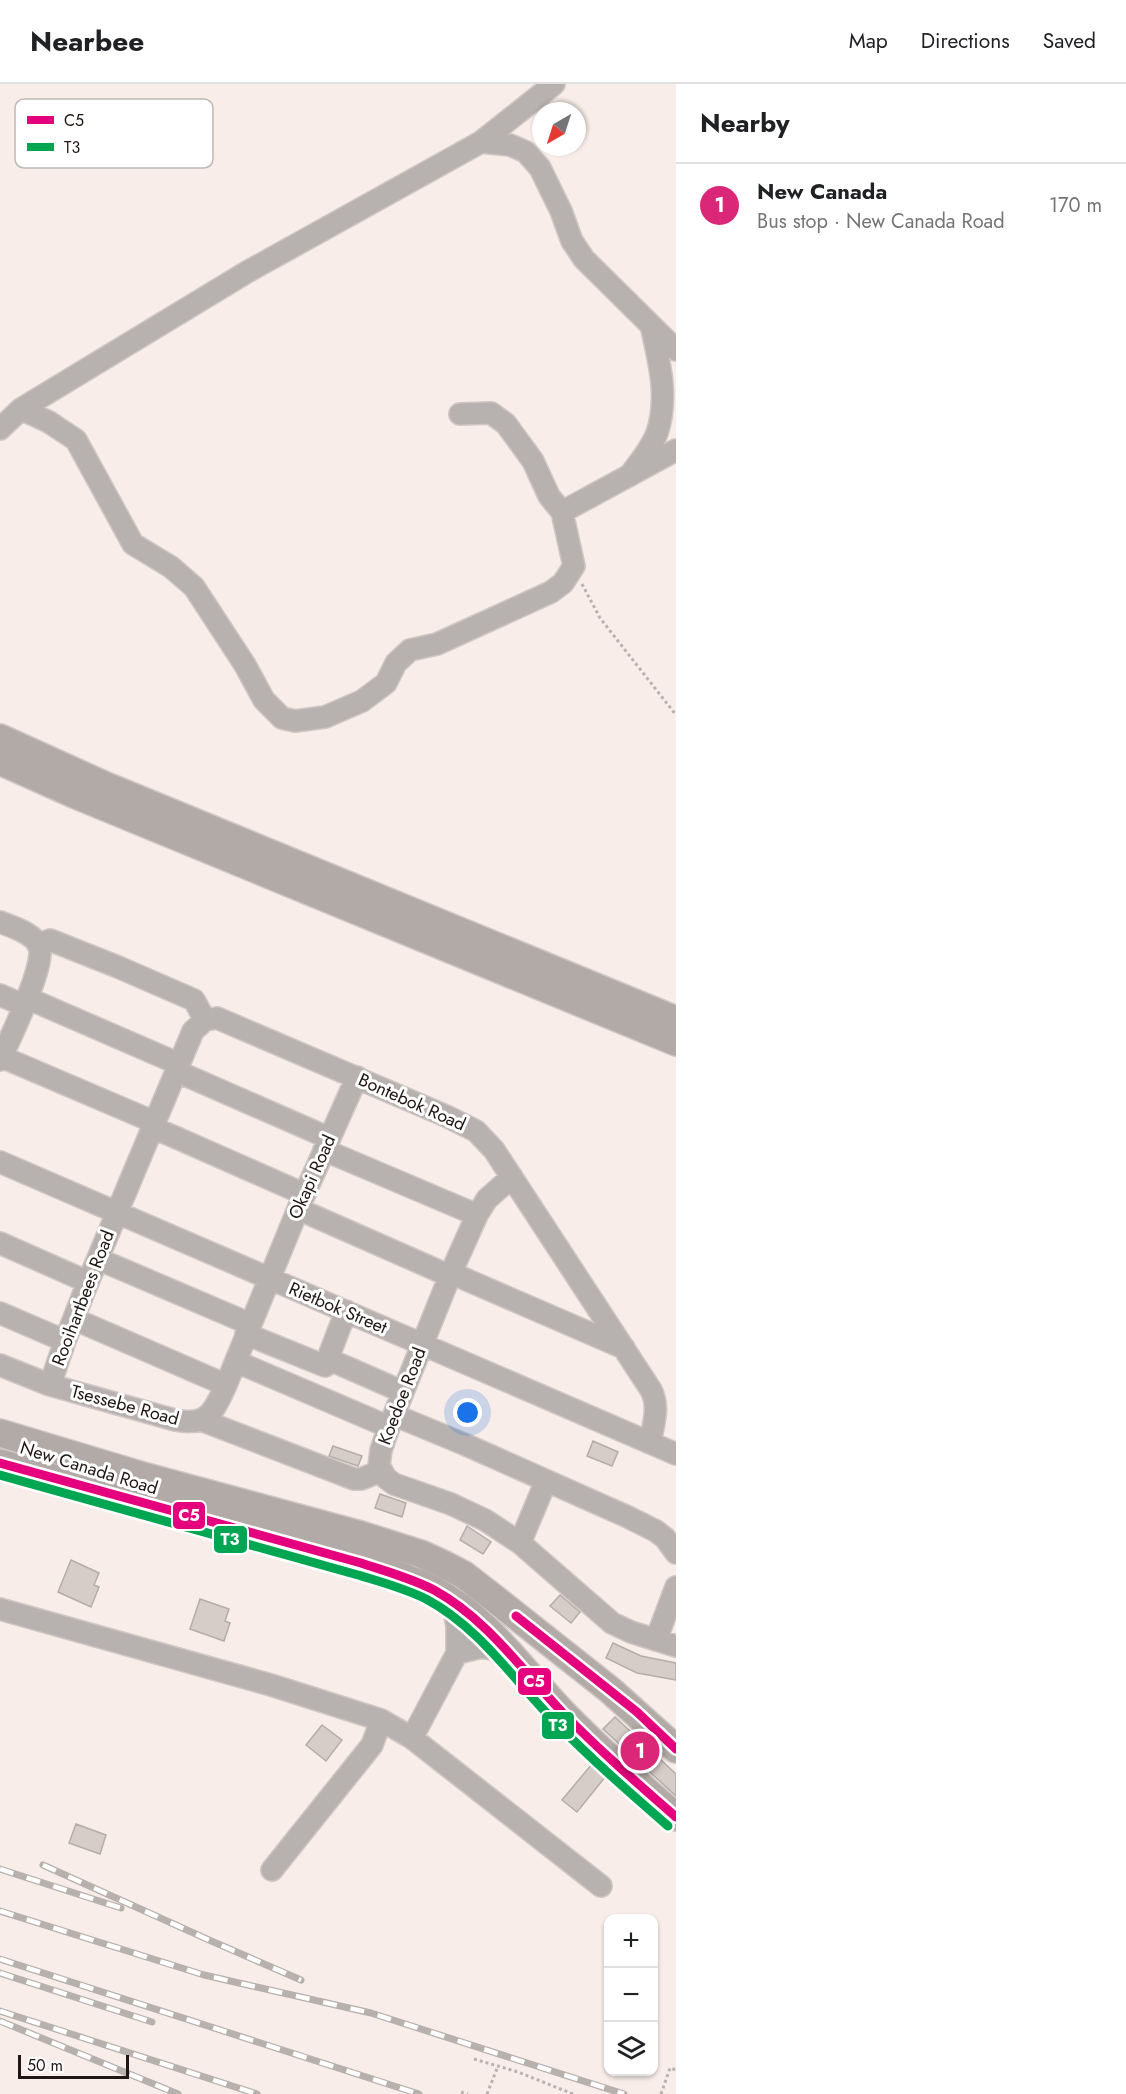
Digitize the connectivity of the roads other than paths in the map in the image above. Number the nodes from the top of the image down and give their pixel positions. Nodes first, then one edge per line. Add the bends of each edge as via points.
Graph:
1 (554, 84) edge
2 (481, 142) junction
3 (650, 324) junction
4 (676, 350) edge
5 (21, 409) junction
6 (460, 414) dead end
7 (0, 429) edge
8 (676, 450) edge
9 (629, 476) junction
10 (562, 512) junction
11 (0, 738) edge
12 (0, 761) edge
13 (0, 922) edge
14 (39, 945) junction
15 (0, 995) edge
16 (25, 1002) junction
17 (205, 1020) junction
18 (676, 1020) edge
19 (676, 1042) edge
20 (1, 1058) edge
21 (177, 1067) junction
22 (357, 1077) junction
23 (153, 1124) junction
24 (326, 1144) junction
25 (0, 1162) edge
26 (512, 1177) junction
27 (301, 1202) junction
28 (116, 1212) junction
29 (477, 1215) junction
30 (0, 1243) edge
31 (98, 1259) junction
32 (451, 1275) junction
33 (269, 1278) junction
34 (88, 1282) junction
35 (346, 1311) junction
36 (0, 1313) edge
37 (74, 1319) junction
38 (248, 1329) junction
39 (65, 1341) junction
40 (422, 1344) junction
41 (624, 1348) junction
42 (328, 1359) junction
43 (237, 1362) junction
44 (0, 1365) edge
45 (50, 1385) junction
46 (226, 1385) junction
47 (404, 1392) junction
48 (201, 1420) junction
49 (392, 1421) junction
50 (0, 1433) edge
51 (0, 1441) edge
52 (650, 1443) junction
53 (0, 1452) edge
54 (676, 1454) edge
55 (0, 1463) edge
56 (381, 1471) junction
57 (546, 1481) junction
58 (520, 1543) junction
59 (676, 1553) edge
60 (676, 1587) edge
61 (452, 1601) junction
62 (0, 1609) edge
63 (656, 1640) junction
64 (676, 1646) edge
65 (457, 1653) junction
66 (511, 1653) junction
67 (381, 1720) junction
68 (412, 1738) junction
69 (676, 1749) edge
70 (676, 1759) edge
71 (676, 1810) edge
72 (676, 1817) edge
73 (272, 1870) dead end
74 (601, 1886) dead end

1 - 2 street
2 - 3 street via 525,152 540,168 584,259
2 - 5 street via 247,272
3 - 4 street
3 - 9 street via 659,359 662,409 657,433
5 - 7 street
5 - 10 street via 76,440 133,544 171,567 194,587 264,700 282,718 295,721 325,717 362,701 386,683 396,663 410,650 437,644 551,592 574,566
6 - 10 street via 491,412 506,424
8 - 9 street
9 - 10 street
11 - 18 main road via 106,786
12 - 19 main road
13 - 14 street via 28,935
14 - 16 street via 39,967
14 - 17 street via 50,940 194,1000
15 - 16 street
16 - 20 street
16 - 21 street
17 - 21 street via 193,1031
17 - 22 street, Bontebok Road via 222,1020
20 - 23 street
21 - 23 street
21 - 24 street
22 - 24 street, Okapi Road
22 - 26 street, Bontebok Road via 476,1131
23 - 27 street
23 - 28 street
24 - 27 street, Okapi Road
24 - 29 street
25 - 28 street, Rietbok Street
26 - 29 street, Koedoe Road via 487,1199
26 - 41 street, Bontebok Road
27 - 32 street
27 - 33 street, Okapi Road
28 - 31 street, Rooihartbees Road
28 - 33 street, Rietbok Street
29 - 32 street, Koedoe Road
30 - 34 street
31 - 34 street, Rooihartbees Road
31 - 38 street
32 - 40 street, Koedoe Road
32 - 41 street
33 - 35 street, Rietbok Street
33 - 38 street, Tsessebe Road
34 - 37 street, Rooihartbees Road
35 - 40 street, Rietbok Street
35 - 42 street
36 - 39 street
37 - 39 street, Rooihartbees Road
37 - 46 street
38 - 42 street via 326,1366
38 - 43 street, Tsessebe Road
39 - 45 street, Rooihartbees Road
40 - 47 street, Koedoe Road
40 - 52 street, Rietbok Street
41 - 52 street, Bontebok Road via 655,1400
42 - 47 street
43 - 46 street, Tsessebe Road
43 - 49 street
44 - 45 street, Tsessebe Road
45 - 48 street, Tsessebe Road via 175,1420
46 - 48 street, Tsessebe Road via 212,1412
47 - 49 street, Koedoe Road
48 - 56 street via 354,1479
49 - 56 street, Koedoe Road via 379,1460
49 - 57 street via 465,1444
50 - 69 main road, New Canada Road via 361,1535 445,1565 464,1575 610,1690
51 - 70 street, New Canada Road via 376,1549 459,1581 503,1612
52 - 54 street, Rietbok Street
53 - 71 street, New Canada Road via 391,1563 442,1586 495,1628 565,1708
55 - 61 main road, New Canada Road via 361,1563 419,1583
56 - 58 street, Koedoe Road via 400,1488 465,1511
57 - 58 street
57 - 59 street via 656,1531
58 - 63 street, Koedoe Road via 612,1623
60 - 63 street
61 - 65 street
61 - 66 main road, New Canada Road
62 - 67 street
63 - 64 street, Koedoe Road
65 - 66 street via 482,1647
65 - 68 street
66 - 72 main road, New Canada Road via 562,1712
67 - 68 street
67 - 73 street via 372,1745
68 - 74 street

